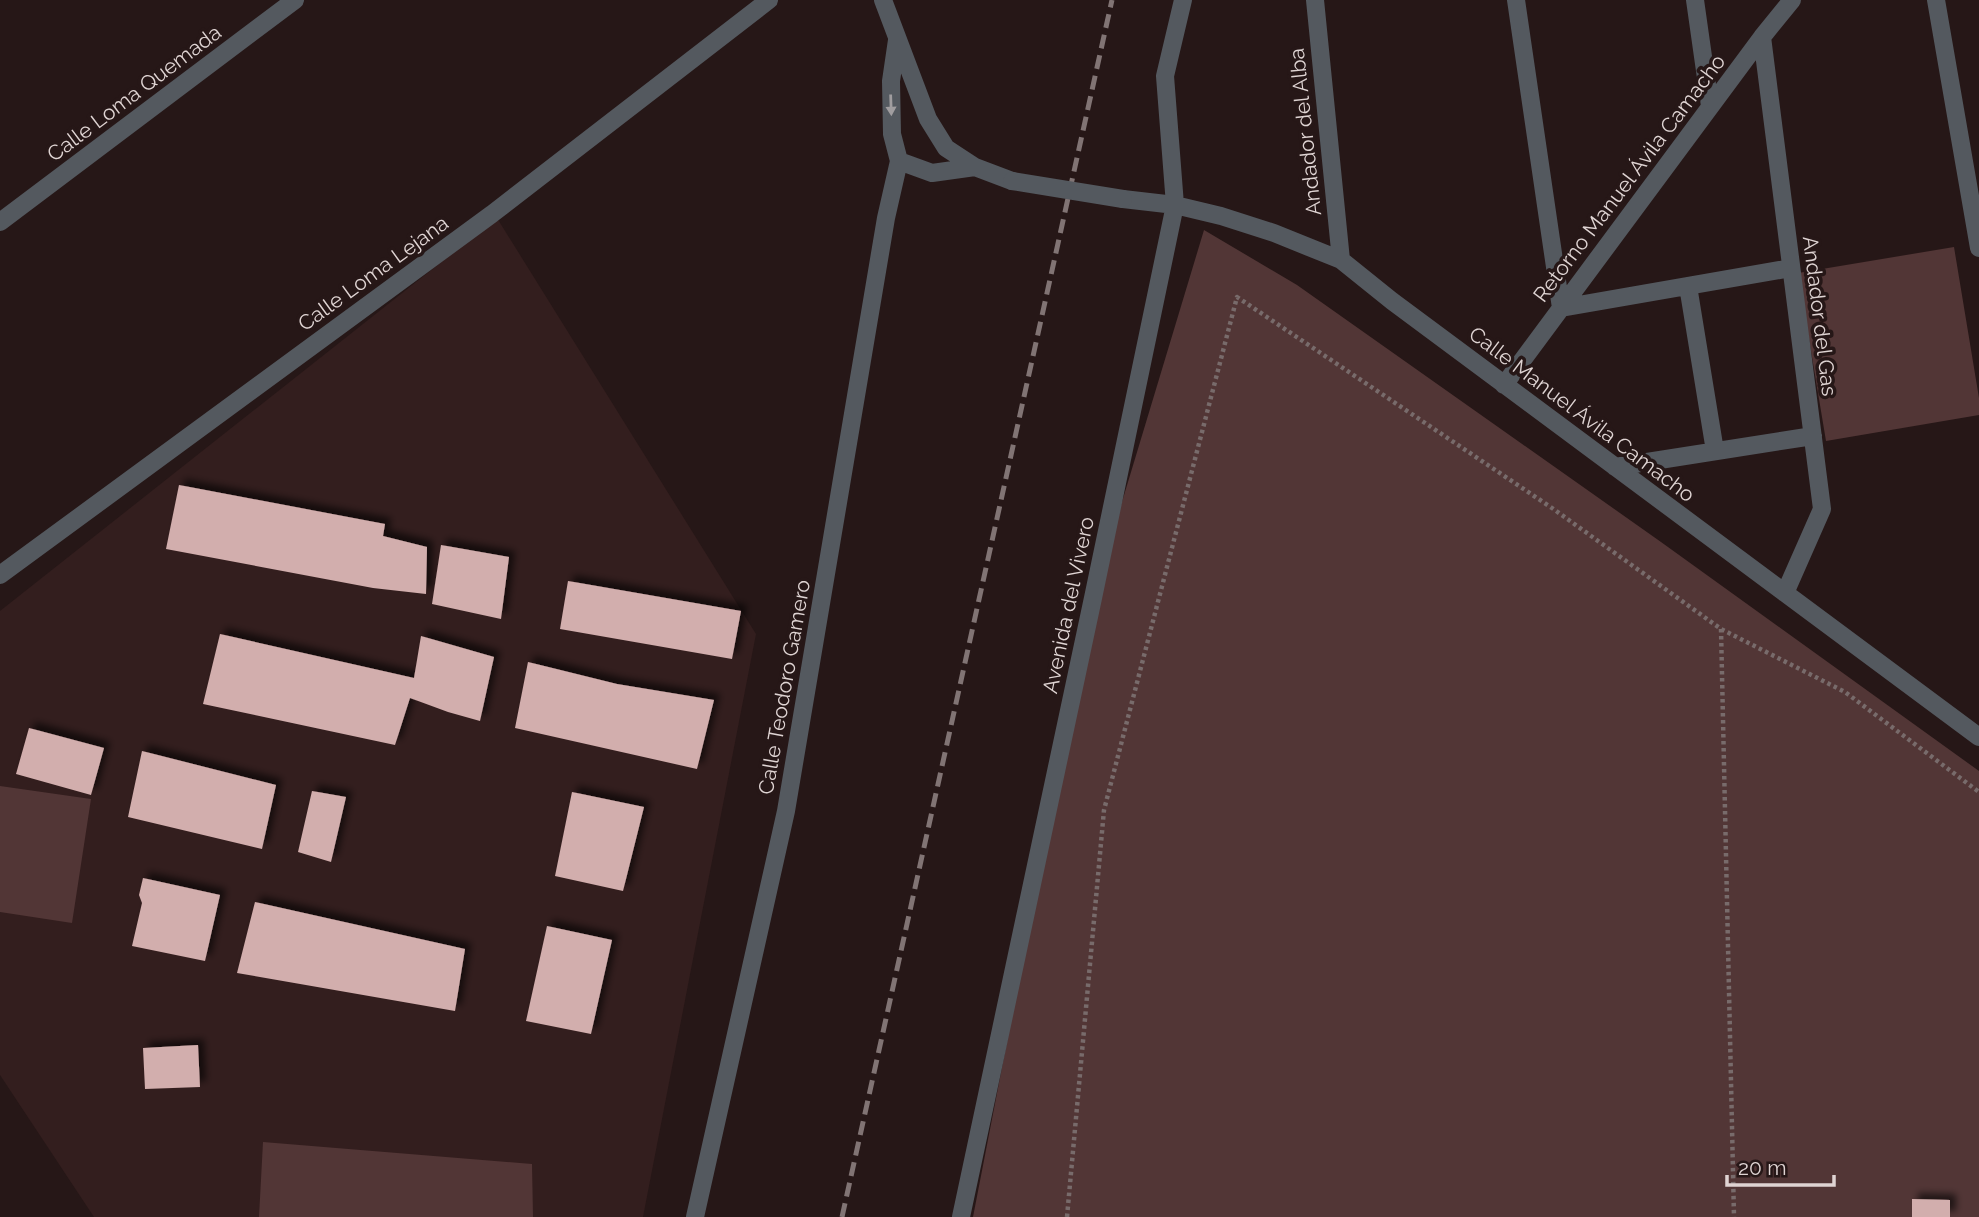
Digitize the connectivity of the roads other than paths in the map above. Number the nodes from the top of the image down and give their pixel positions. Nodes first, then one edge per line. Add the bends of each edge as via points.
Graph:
1 (295, 0) edge
2 (769, 0) edge
3 (883, 0) edge
4 (1183, 0) edge
5 (1315, 0) edge
6 (1516, 0) edge
7 (1695, 0) edge
8 (1792, 0) edge
9 (1936, 0) edge
10 (897, 37) junction
11 (1762, 37) junction
12 (1710, 106) junction
13 (900, 161) junction
14 (975, 167) junction
15 (1175, 205) junction
16 (0, 222) edge
17 (1979, 244) edge
18 (1341, 260) junction
19 (1791, 268) junction
20 (1688, 286) junction
21 (1561, 307) junction
22 (1504, 384) junction
23 (1813, 436) junction
24 (1715, 451) junction
25 (1615, 467) junction
26 (0, 575) edge
27 (1785, 593) junction
28 (1977, 732) edge
29 (695, 1217) edge
30 (961, 1217) edge

1 - 16 street, Calle Loma Quemada
2 - 26 street, Calle Loma Lejana via 492,214
3 - 10 street, Calle Manuel Ávila Camacho
4 - 15 street, Avenida del Vivero via 1165,76
5 - 18 street, Andador del Alba
6 - 21 street
7 - 12 street
8 - 11 street, Retorno Manuel Ávila Camacho
9 - 17 street
10 -> 13 street via 891,81 892,134
10 - 14 street, Calle Manuel Ávila Camacho via 928,119 946,148
11 - 12 street, Retorno Manuel Ávila Camacho
11 - 19 street, Andador del Gas
12 - 21 street, Retorno Manuel Ávila Camacho
13 - 14 street via 932,173
13 - 29 street, Calle Teodoro Gamero via 886,218 786,811
14 - 15 street, Calle Manuel Ávila Camacho, bridge via 1012,181
15 - 18 street, Calle Manuel Ávila Camacho via 1274,233
15 - 30 street, Avenida del Vivero
18 - 22 street, Calle Manuel Ávila Camacho
19 - 20 street
19 - 23 street, Andador del Gas
20 - 21 street
20 - 24 street
21 - 22 street, Retorno Manuel Ávila Camacho
22 - 25 street, Calle Manuel Ávila Camacho
23 - 24 street
23 - 27 street, Andador del Gas via 1822,509
24 - 25 street
25 - 27 street, Calle Manuel Ávila Camacho
27 - 28 street, Calle Manuel Ávila Camacho

